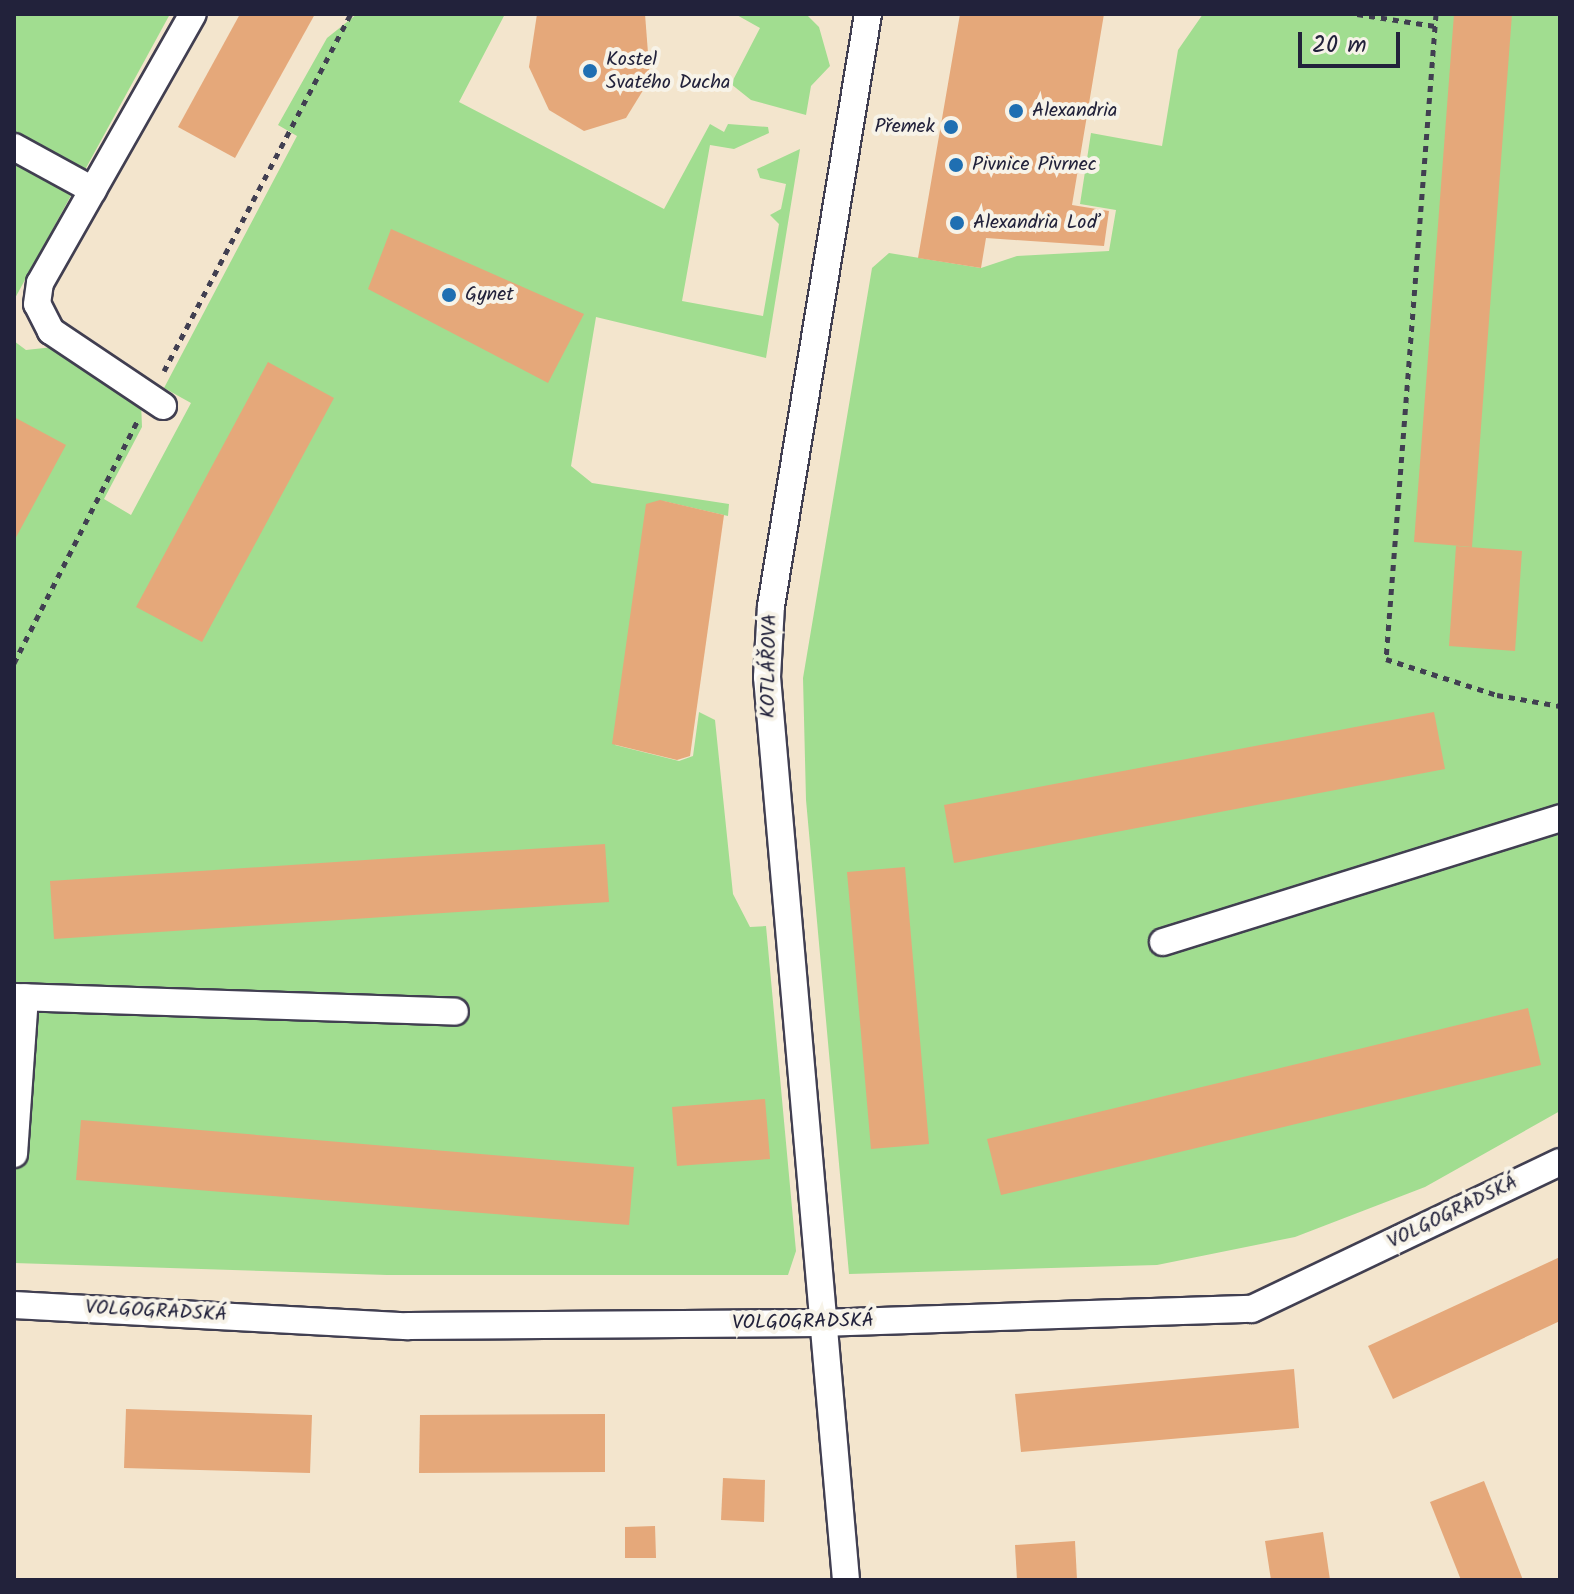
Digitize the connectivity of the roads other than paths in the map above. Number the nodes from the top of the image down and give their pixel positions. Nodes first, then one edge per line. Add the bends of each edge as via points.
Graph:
1 (193, 14) edge
2 (868, 14) edge
3 (14, 147) edge
4 (93, 190) junction
5 (156, 402) road end
6 (1560, 818) edge
7 (1163, 942) dead end
8 (20, 997) edge
9 (455, 1012) dead end
10 (14, 1154) edge
11 (1560, 1162) edge
12 (14, 1305) edge
13 (820, 1323) junction
14 (846, 1580) edge

1 - 4 street
2 - 13 street, KOTLÁŘOVA via 771,606 767,677
3 - 4 street
4 - 5 street via 40,283 37,304 51,331
6 - 7 street
8 - 9 street
8 - 10 street
11 - 13 street, VOLGOGRADSKÁ via 1252,1309
12 - 13 street, VOLGOGRADSKÁ via 408,1326
13 - 14 street, KOTLÁŘOVA

